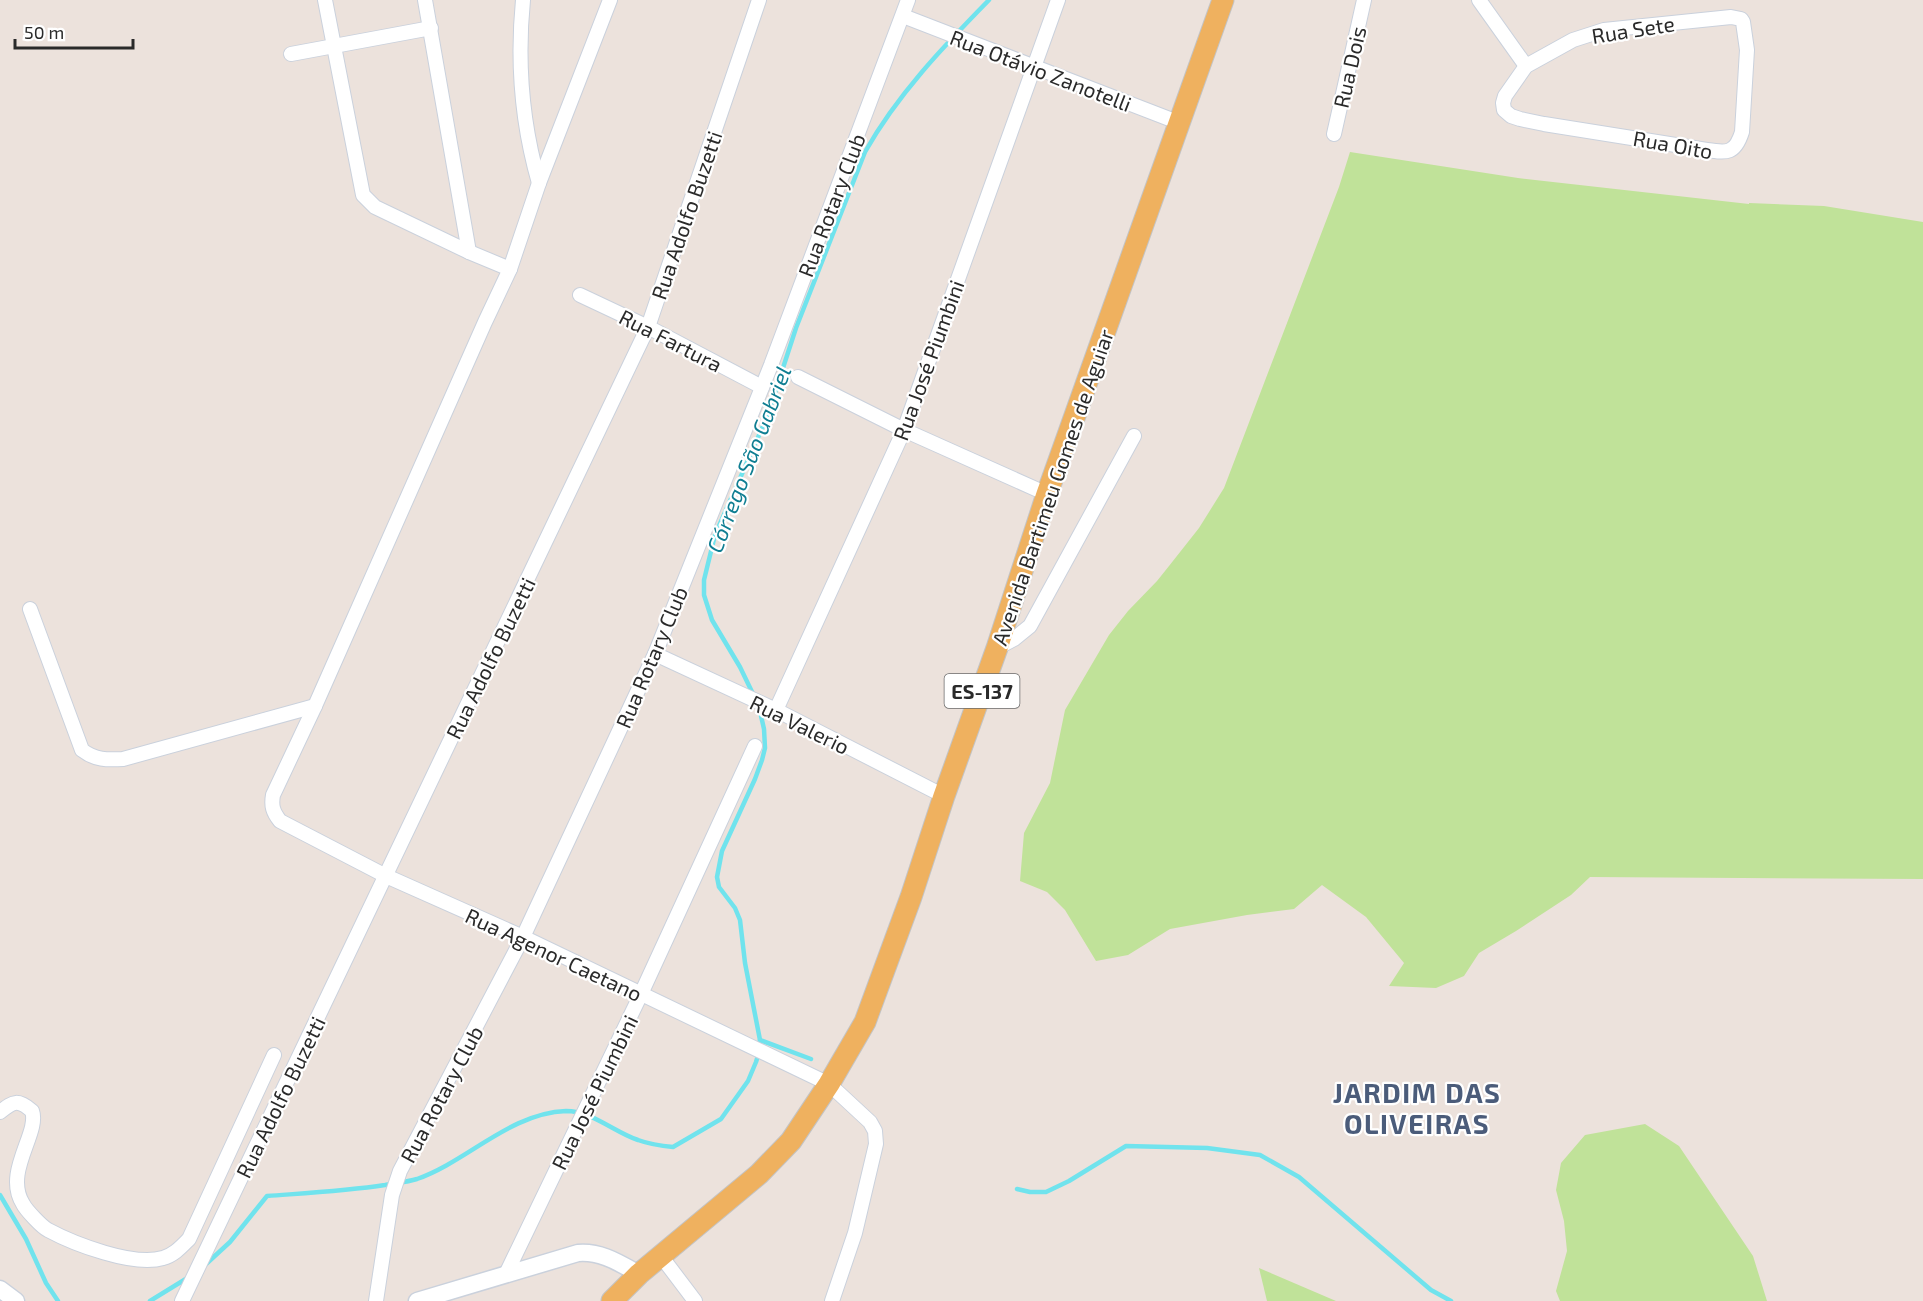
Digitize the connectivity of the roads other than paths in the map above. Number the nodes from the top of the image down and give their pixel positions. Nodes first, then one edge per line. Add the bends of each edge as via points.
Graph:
1 (325, 0) edge
2 (425, 0) edge
3 (522, 0) edge
4 (610, 0) edge
5 (759, 0) edge
6 (908, 0) edge
7 (1058, 0) edge
8 (1223, 0) edge
9 (1364, 0) edge
10 (1479, 0) edge
11 (903, 16) junction
12 (1731, 17) joint
13 (431, 28) junction
14 (334, 46) junction
15 (291, 54) dead end
16 (1526, 66) junction
17 (1033, 67) junction
18 (1180, 123) junction
19 (1334, 134) dead end
20 (539, 183) junction
21 (469, 252) junction
22 (510, 269) junction
23 (580, 295) dead end
24 (648, 327) junction
25 (798, 377) dead end
26 (762, 387) junction
27 (904, 430) junction
28 (1134, 436) dead end
29 (1047, 494) junction
30 (30, 609) dead end
31 (998, 648) junction
32 (655, 654) junction
33 (315, 706) junction
34 (772, 709) junction
35 (755, 746) dead end
36 (944, 796) junction
37 (386, 876) junction
38 (523, 938) junction
39 (641, 994) junction
40 (274, 1055) dead end
41 (829, 1084) junction
42 (0, 1112) edge
43 (661, 1256) junction
44 (506, 1274) junction
45 (639, 1274) junction
46 (0, 1289) edge
47 (16, 1301) edge
48 (182, 1301) edge
49 (376, 1301) edge
50 (417, 1301) edge
51 (612, 1301) edge
52 (695, 1301) edge
53 (832, 1301) edge

1 - 14 street
2 - 13 street
3 - 20 street via 521,77 529,149
4 - 20 street
5 - 24 street, Rua Adolfo Buzetti
6 - 11 street, Rua Rotary Club
7 - 17 street, Rua José Piumbini
8 - 18 main road, Avenida Bartimeu Gomes de Aguiar / ES-137
9 - 19 street, Rua Dois
10 - 16 street
11 - 17 street, Rua Otávio Zanotelli
11 - 26 street, Rua Rotary Club
12 - 16 street, Rua Sete via 1604,30 1573,40
12 - 16 street, Rua Oito via 1743,22 1747,50 1742,132 1729,152 1511,116 1504,110 1505,96
13 - 14 street
13 - 21 street
14 - 15 street
14 - 21 street via 363,195 375,207
17 - 18 street, Rua Otávio Zanotelli
17 - 27 street, Rua José Piumbini
18 - 29 main road, Avenida Bartimeu Gomes de Aguiar / ES-137
20 - 22 street
21 - 22 street
22 - 33 street
23 - 24 street, Rua Fartura
24 - 26 street, Rua Fartura
24 - 37 street, Rua Adolfo Buzetti
25 - 27 street
26 - 32 street, Rua Rotary Club
27 - 29 street
27 - 34 street, Rua José Piumbini
28 - 31 street via 1030,626
29 - 31 main road, Avenida Bartimeu Gomes de Aguiar / ES-137
30 - 33 street via 82,750 90,757 123,759
31 - 36 main road, Avenida Bartimeu Gomes de Aguiar / ES-137
32 - 34 street, Rua Valerio
32 - 38 street, Rua Rotary Club
33 - 37 street, Rua Agenor Caetano via 273,795 273,812 280,820
34 - 36 street, Rua Valerio
35 - 39 street, Rua José Piumbini
36 - 41 main road, Avenida Bartimeu Gomes de Aguiar / ES-137 via 864,1022
37 - 38 street, Rua Agenor Caetano
37 - 48 street, Rua Adolfo Buzetti
38 - 39 street, Rua Agenor Caetano
38 - 49 street, Rua Rotary Club via 400,1172 393,1192
39 - 41 street, Rua Agenor Caetano
39 - 44 street, Rua José Piumbini
40 - 42 street via 189,1239 162,1258 140,1260 99,1252 46,1230 22,1204 18,1190 18,1166 33,1120 32,1111 16,1102
41 - 43 main road, Avenida Bartimeu Gomes de Aguiar / ES-137 via 791,1141 759,1174
41 - 53 street, Rua Agenor Caetano via 870,1122 876,1144 855,1233
43 - 45 main road, Avenida Bartimeu Gomes de Aguiar / ES-137
43 - 52 street
44 - 45 street via 589,1252
44 - 50 street
45 - 51 main road, Avenida Bartimeu Gomes de Aguiar / ES-137
46 - 47 street

